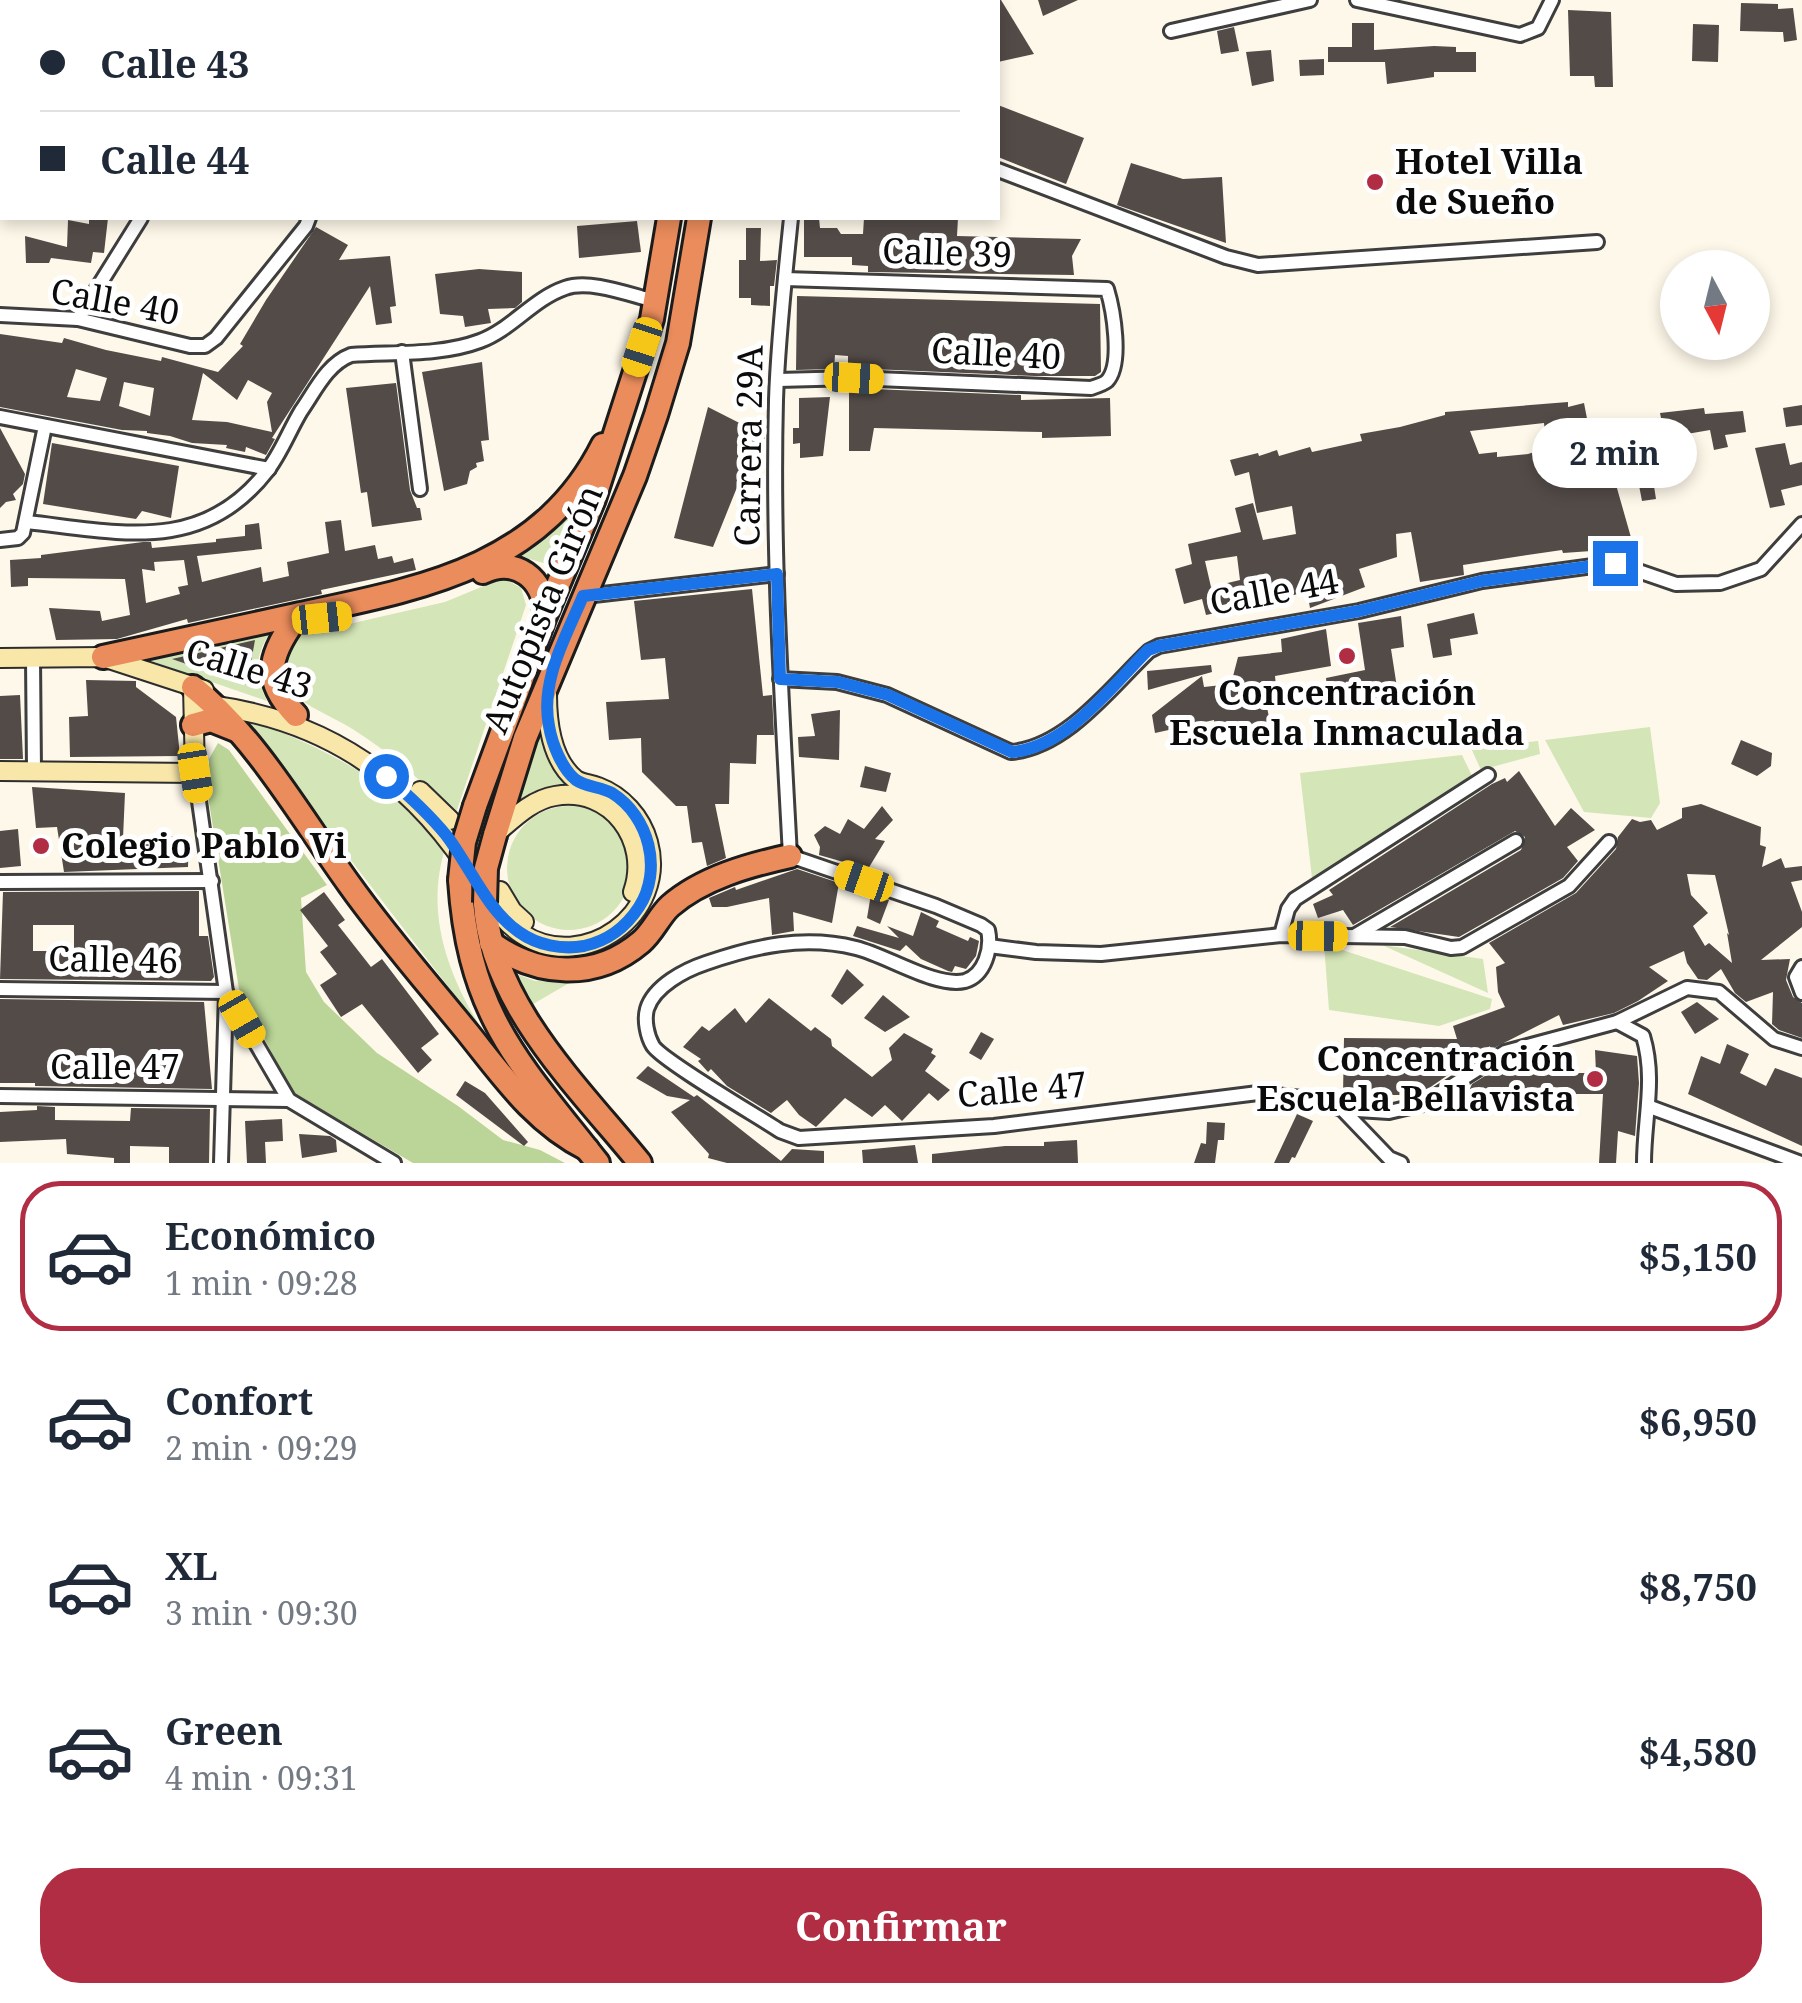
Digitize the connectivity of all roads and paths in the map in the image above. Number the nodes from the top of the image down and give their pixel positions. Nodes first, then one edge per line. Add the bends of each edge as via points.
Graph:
1 (1310, 0) edge
2 (1357, 0) edge
3 (1552, 0) edge
4 (1170, 31) dead end
5 (1000, 171) edge
6 (140, 220) edge
7 (307, 220) edge
8 (668, 220) edge
9 (698, 220) edge
10 (791, 220) edge
11 (1597, 242) dead end
12 (785, 279) junction
13 (655, 302) junction
14 (0, 316) edge
15 (78, 318) junction
16 (402, 352) junction
17 (778, 380) junction
18 (1091, 388) joint
19 (625, 402) junction
20 (0, 417) edge
21 (46, 426) junction
22 (269, 469) junction
23 (420, 489) dead end
24 (26, 522) junction
25 (1802, 526) edge
26 (0, 540) edge
27 (777, 574) junction
28 (583, 596) junction
29 (545, 616) junction
30 (0, 658) edge
31 (33, 658) junction
32 (103, 658) junction
33 (780, 679) junction
34 (547, 684) junction
35 (193, 687) junction
36 (216, 706) junction
37 (296, 714) junction
38 (193, 725) junction
39 (236, 730) junction
40 (0, 770) edge
41 (34, 770) junction
42 (195, 773) junction
43 (1488, 775) dead end
44 (450, 820) dead end
45 (495, 834) junction
46 (1516, 841) dead end
47 (1608, 842) dead end
48 (790, 856) junction
49 (212, 880) junction
50 (0, 882) edge
51 (493, 897) junction
52 (1281, 935) junction
53 (1354, 937) junction
54 (491, 943) junction
55 (989, 946) junction
56 (1802, 966) edge
57 (0, 989) edge
58 (226, 992) junction
59 (1802, 993) edge
60 (1617, 1022) junction
61 (1802, 1048) edge
62 (0, 1096) edge
63 (223, 1098) junction
64 (288, 1100) junction
65 (1650, 1107) junction
66 (1342, 1109) junction
67 (592, 1156) edge
68 (221, 1163) edge
69 (394, 1163) edge
70 (640, 1163) edge
71 (1400, 1163) edge
72 (1644, 1163) edge
73 (1801, 1163) edge

1 - 4 street
2 - 3 street via 1520,35 1538,28
5 - 11 street via 1258,265
6 - 15 street
7 - 15 street, Calle 40 via 205,346
8 - 13 highway, Autopista Girón
9 - 28 highway, Autopista Girón via 678,343 636,476
10 - 12 street, Carrera 29A
12 - 17 street, Carrera 29A
12 - 18 street, Calle 39 via 1107,289 1114,367 1106,382
13 - 16 street via 567,287 480,341
13 - 19 highway, Autopista Girón
14 - 15 street, Calle 40
16 - 22 street via 339,360
16 - 23 street
17 - 18 street, Calle 40
17 - 27 street, Carrera 29A
19 - 29 highway, Autopista Girón
19 - 32 highway via 597,457 559,506 483,563 436,583
20 - 21 street
21 - 22 street
21 - 24 street
22 - 24 street via 219,517 185,527 136,534
24 - 26 street via 18,538
25 - 33 street, Calle 44 via 1761,569 1720,583 1676,584 1615,563 1482,581 1359,611 1159,646 1084,714 1031,751 1012,752 888,695 838,682
27 - 28 street
27 - 33 street, Carrera 29A
28 - 34 highway, Autopista Girón
29 - 37 highway via 532,578 494,566 405,603 294,621 280,640 273,680
29 - 67 highway, Autopista Girón, bridge via 475,806 460,880 469,956 496,1028
30 - 31 street, Calle 43
31 - 32 street, Calle 43
31 - 41 street
32 - 35 street, Calle 43
33 - 48 street, Carrera 29A
34 - 36 street, Calle 43 via 548,724 562,760 578,782 630,808 651,862 632,917 618,931 581,946 542,944 508,924 436,824 351,752 276,716
34 - 45 highway, Autopista Girón
35 - 36 highway
35 - 37 street, Calle 43
35 - 38 street
36 - 38 street, Calle 43
36 - 39 highway
37 - 44 street, Calle 43 via 394,770
38 - 39 highway via 211,720
38 - 42 street
39 - 67 highway via 515,1092 558,1135
40 - 41 street
41 - 42 street
42 - 49 street
43 - 52 street via 1296,899
45 - 51 highway, Autopista Girón, bridge via 486,868
45 - 51 street via 531,804 553,796 598,801 631,833 638,878 623,909 596,930 574,936 529,926
46 - 53 street
47 - 53 street via 1568,886 1471,944 1451,948
48 - 54 highway via 696,889 626,953 588,968 547,969
48 - 55 street via 966,919 988,930
49 - 50 street
49 - 58 street
51 - 54 highway, Autopista Girón
52 - 53 street
52 - 55 street via 1101,954
54 - 70 highway, Autopista Girón via 523,1015
55 - 66 street, Calle 47 via 978,972 960,982 854,947 804,942 752,948 668,983 646,1011 648,1032 654,1048 799,1138 994,1126 1258,1093
56 - 59 street via 1796,977
57 - 58 street, Calle 46
58 - 63 street
58 - 64 street
60 - 61 street, Calle 47 via 1687,988 1719,992 1774,1039
60 - 65 street via 1643,1036
60 - 66 street, Calle 47 via 1506,1052 1422,1104 1389,1112
62 - 63 street, Calle 47
63 - 64 street, Calle 47
63 - 68 street
64 - 69 street
65 - 72 street
65 - 73 street
66 - 71 street

